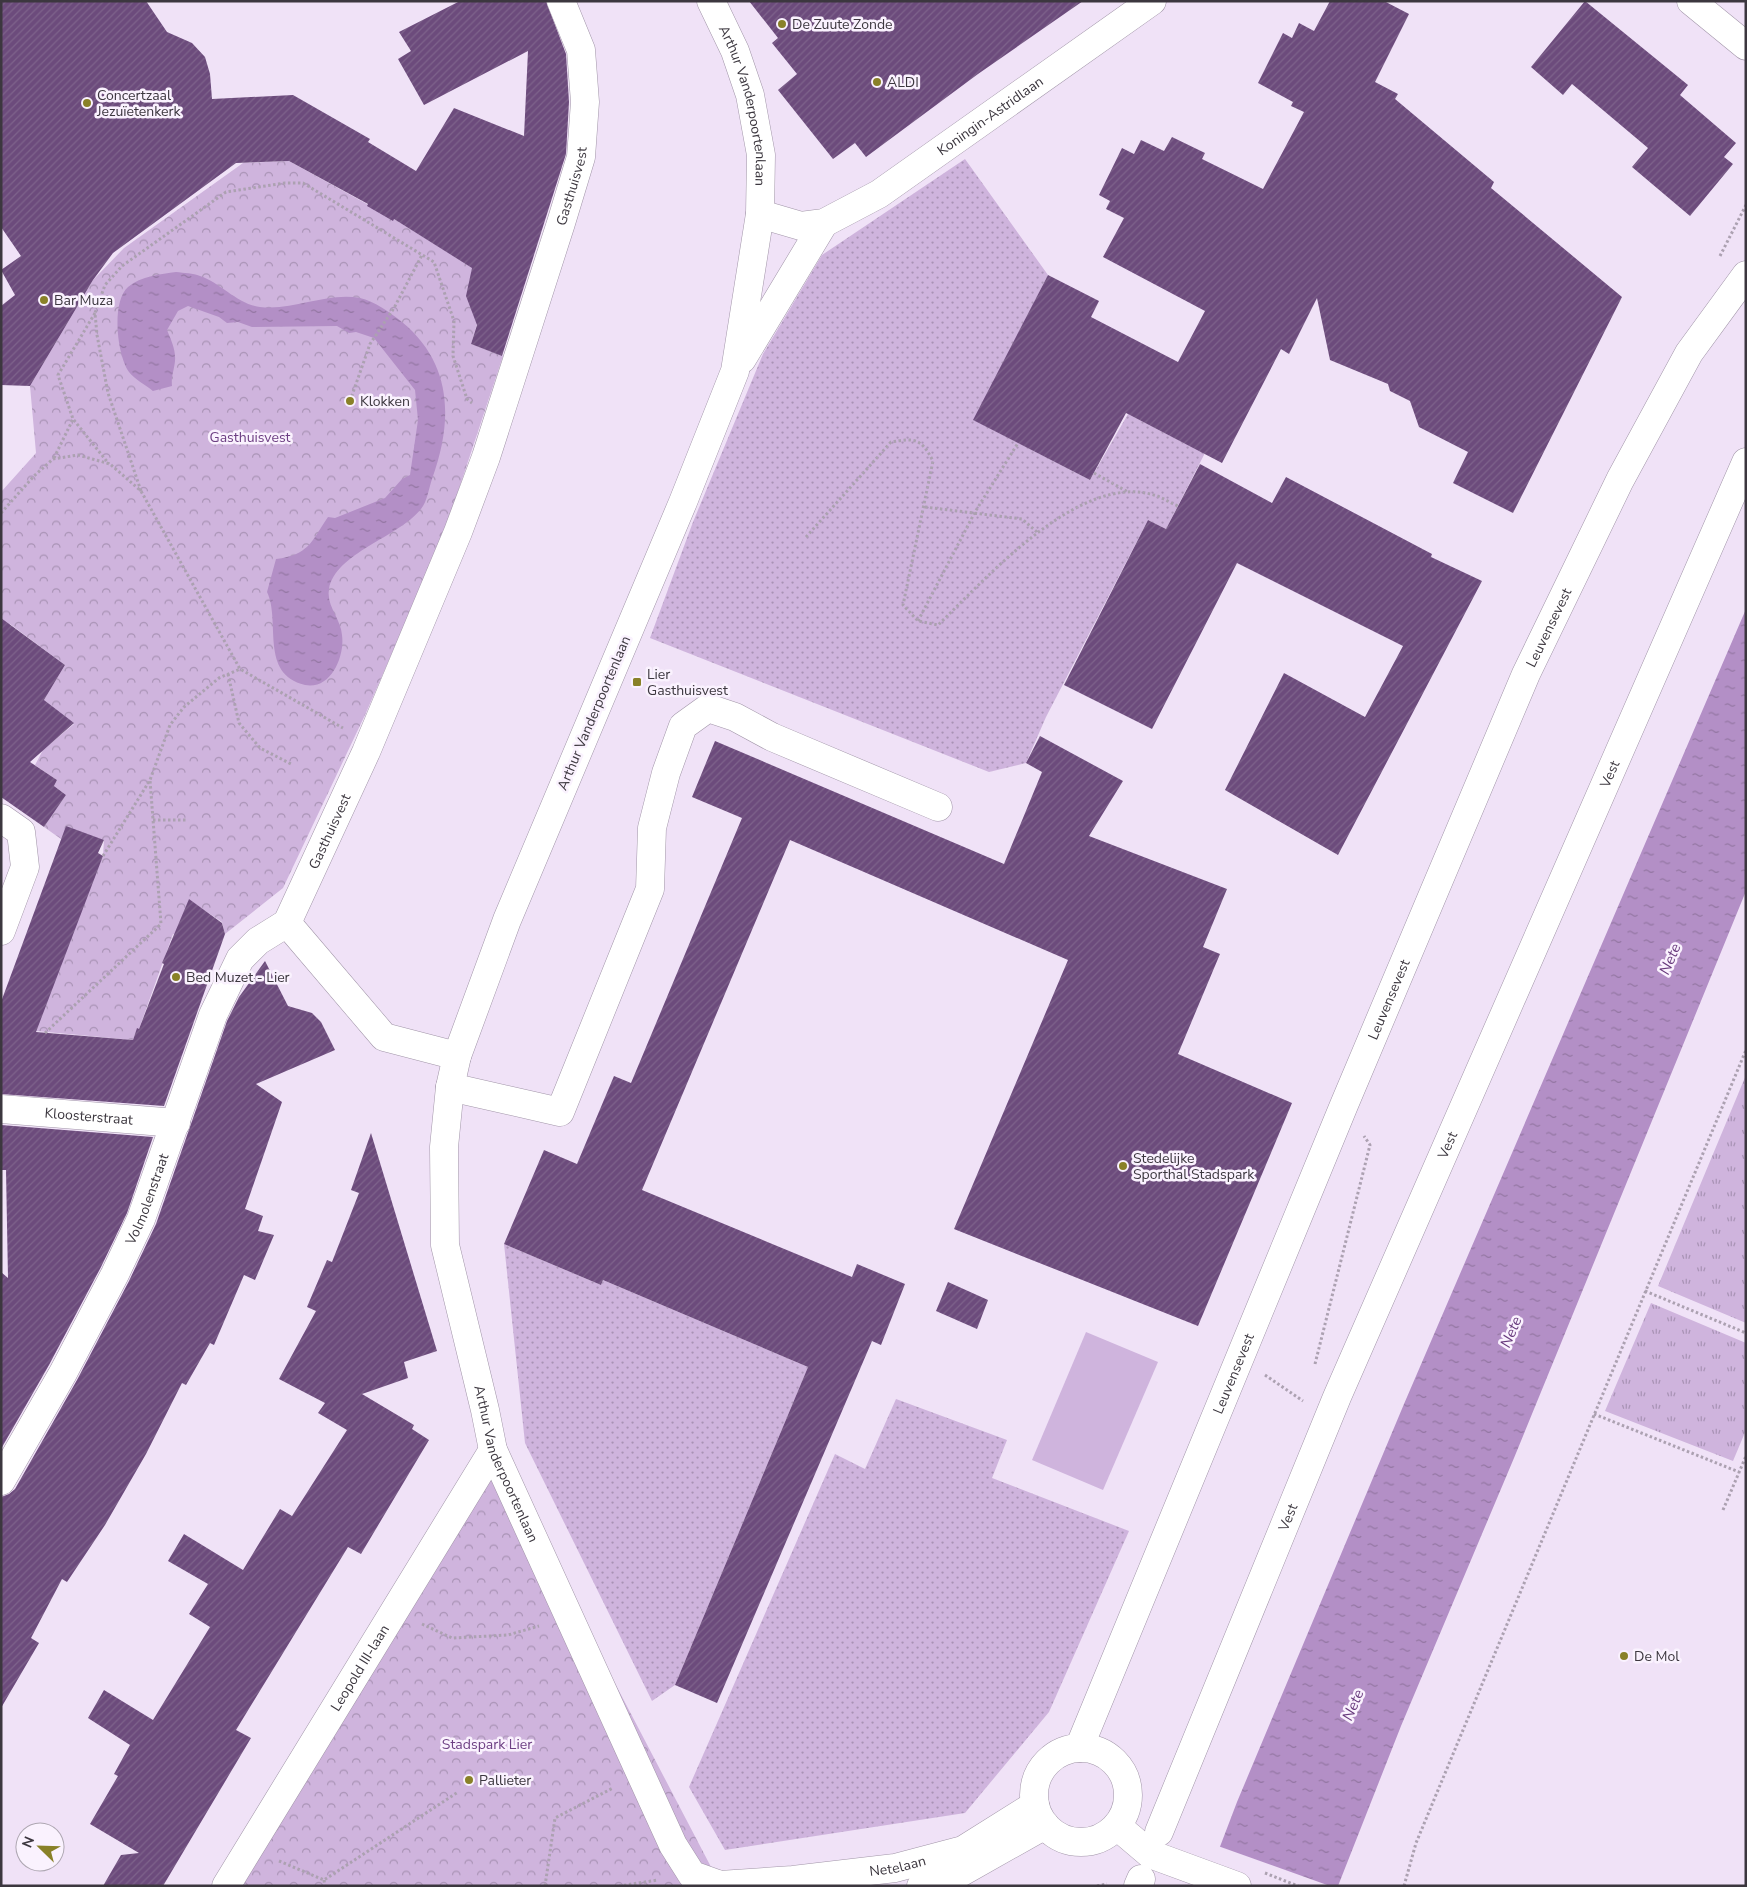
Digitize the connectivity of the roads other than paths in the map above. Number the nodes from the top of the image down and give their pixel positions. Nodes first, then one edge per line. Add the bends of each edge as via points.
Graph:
1 (561, 1) edge
2 (711, 1) edge
3 (1152, 1) edge
4 (1691, 1) edge
5 (1746, 46) edge
6 (760, 214) junction
7 (824, 223) junction
8 (1746, 275) edge
9 (735, 371) junction
10 (1746, 462) edge
11 (938, 807) dead end
12 (1, 818) edge
13 (287, 923) junction
14 (1, 932) edge
15 (457, 1056) junction
16 (450, 1087) junction
17 (1, 1109) edge
18 (176, 1122) junction
19 (493, 1450) junction
20 (1, 1481) edge
21 (1079, 1748) junction
22 (1040, 1815) junction
23 (1117, 1826) junction
24 (1158, 1832) dead end
25 (673, 1845) joint
26 (226, 1886) edge
27 (921, 1886) edge
28 (1237, 1886) edge

1 - 13 street, Gasthuisvest via 581,50 585,102 580,157 499,417 458,532 369,744
2 - 6 street, Arthur Vanderpoortenlaan via 735,51 750,95 761,155
3 - 7 street, Koningin-Astridlaan via 879,194
4 - 5 street
6 - 7 street via 802,226
6 - 9 street, Arthur Vanderpoortenlaan
7 - 9 street, Arthur Vanderpoortenlaan
8 - 21 street, Leuvensevest via 1689,353 1620,480 1526,674
9 - 15 street, Arthur Vanderpoortenlaan via 507,920
10 - 24 street, Vest via 1337,1397
11 - 16 street via 708,708 683,726 666,773 652,828 650,889 560,1112
12 - 14 street via 21,832 25,867
13 - 15 street via 384,1037
13 - 18 street, Volmolenstraat via 258,941 240,959 213,1015
15 - 16 street, Arthur Vanderpoortenlaan
16 - 19 street, Arthur Vanderpoortenlaan via 444,1147 445,1245
17 - 18 street, Kloosterstraat
18 - 20 street, Volmolenstraat via 141,1219 115,1274 63,1374
19 - 25 street, Arthur Vanderpoortenlaan
19 - 26 street, Leopold III-laan
21 - 22 street via 1052,1757 1045,1764 1035,1785
21 - 23 street via 1101,1751 1114,1760 1125,1776 1129,1792 1125,1815
22 - 23 street via 1062,1838 1076,1842 1104,1837
22 - 25 street, Netelaan via 962,1850 895,1868 802,1879 720,1885 692,1874
22 - 27 street, Netelaan via 958,1874
23 - 28 street via 1150,1854

